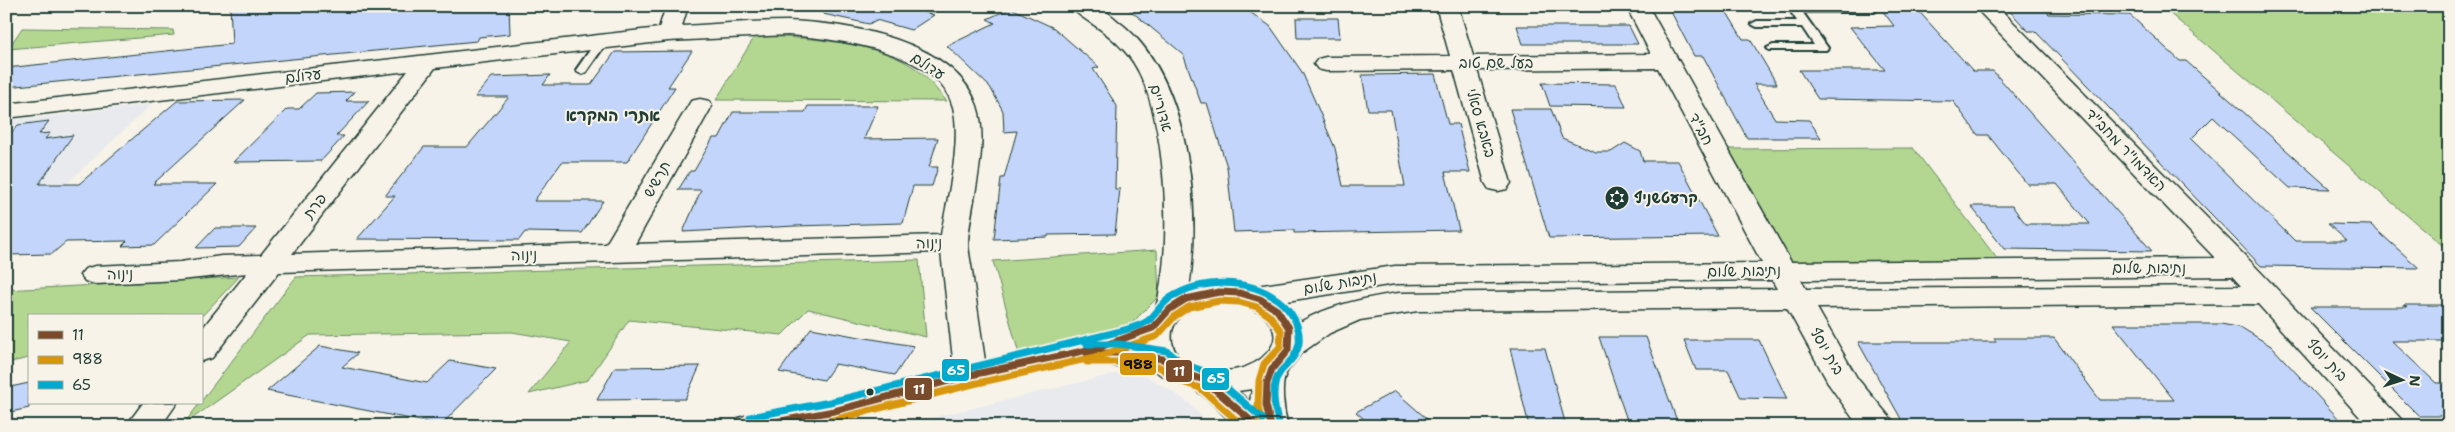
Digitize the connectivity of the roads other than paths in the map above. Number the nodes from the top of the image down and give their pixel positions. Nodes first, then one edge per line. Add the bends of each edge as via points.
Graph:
1 (677, 6) edge
2 (1081, 6) edge
3 (1447, 6) edge
4 (1638, 6) edge
5 (1792, 6) edge
6 (1807, 6) edge
7 (1985, 6) edge
8 (1874, 9) dead end
9 (1757, 24) dead end
10 (1804, 24) junction
11 (668, 34) junction
12 (601, 42) junction
13 (1773, 48) dead end
14 (428, 61) junction
15 (1666, 61) junction
16 (1464, 63) junction
17 (1326, 64) dead end
18 (582, 70) dead end
19 (700, 106) dead end
20 (6, 111) edge
21 (1498, 183) dead end
22 (1180, 241) junction
23 (954, 242) junction
24 (615, 252) junction
25 (1775, 260) junction
26 (270, 263) junction
27 (2240, 267) junction
28 (95, 275) dead end
29 (1237, 294) junction
30 (2266, 295) junction
31 (1798, 299) junction
32 (1164, 316) junction
33 (202, 350) edge
34 (1075, 354) junction
35 (1280, 357) junction
36 (1163, 359) junction
37 (971, 375) junction
38 (1204, 380) junction
39 (160, 404) edge
40 (767, 425) edge
41 (143, 426) edge
42 (1257, 426) edge
43 (1271, 426) edge
44 (1880, 426) edge
45 (2388, 426) edge

1 - 11 street
2 - 22 street, אדוריים via 1107,22 1141,57 1159,90 1172,150
3 - 16 street, באבא סאלי
4 - 15 street, חב"ד
5 - 10 lane
6 - 8 lane via 1808,9
7 - 27 street, האדמו"ר מחב"ד
9 - 10 lane
10 - 13 lane via 1822,48
11 - 12 street, עדולם
11 - 23 street, עדולם via 746,28 834,32 880,42 934,67 956,87 965,107 967,160
12 - 14 street, עדולם
12 - 18 lane
14 - 20 street, עדולם
14 - 26 street, פרת
15 - 16 street, בעל שם טוב
15 - 25 street, חב"ד
16 - 17 street, בעל שם טוב
16 - 21 street, באבא סאלי
19 - 24 street, תרשיש
22 - 29 street, אדוריים via 1197,272 1210,284
22 - 32 street, אדוריים
23 - 24 street, נינוה
23 - 37 street, עדולם
24 - 26 street, נינוה
25 - 27 street, נתיבות שלום
25 - 29 street, נתיבות שלום via 1395,275 1282,293
25 - 31 street, בית יוסף
26 - 28 street, נינוה
26 - 33 street, פרת
27 - 30 street, האדמו"ר מחב"ד
29 - 32 street via 1195,296
29 - 35 street via 1274,307 1286,320 1291,335
30 - 31 street, נתיבות שלום
30 - 45 street, בית יוסף
31 - 35 street, נתיבות שלום via 1396,303 1328,320 1310,329
31 - 44 street, בית יוסף via 1860,408
32 - 34 street via 1125,339
32 - 36 street via 1155,342
34 - 36 street via 1118,353
34 - 37 street
35 - 38 street via 1257,376 1240,380
35 - 43 street via 1266,403
36 - 38 street via 1180,372
37 - 40 street via 825,414
38 - 42 street
39 - 41 street

